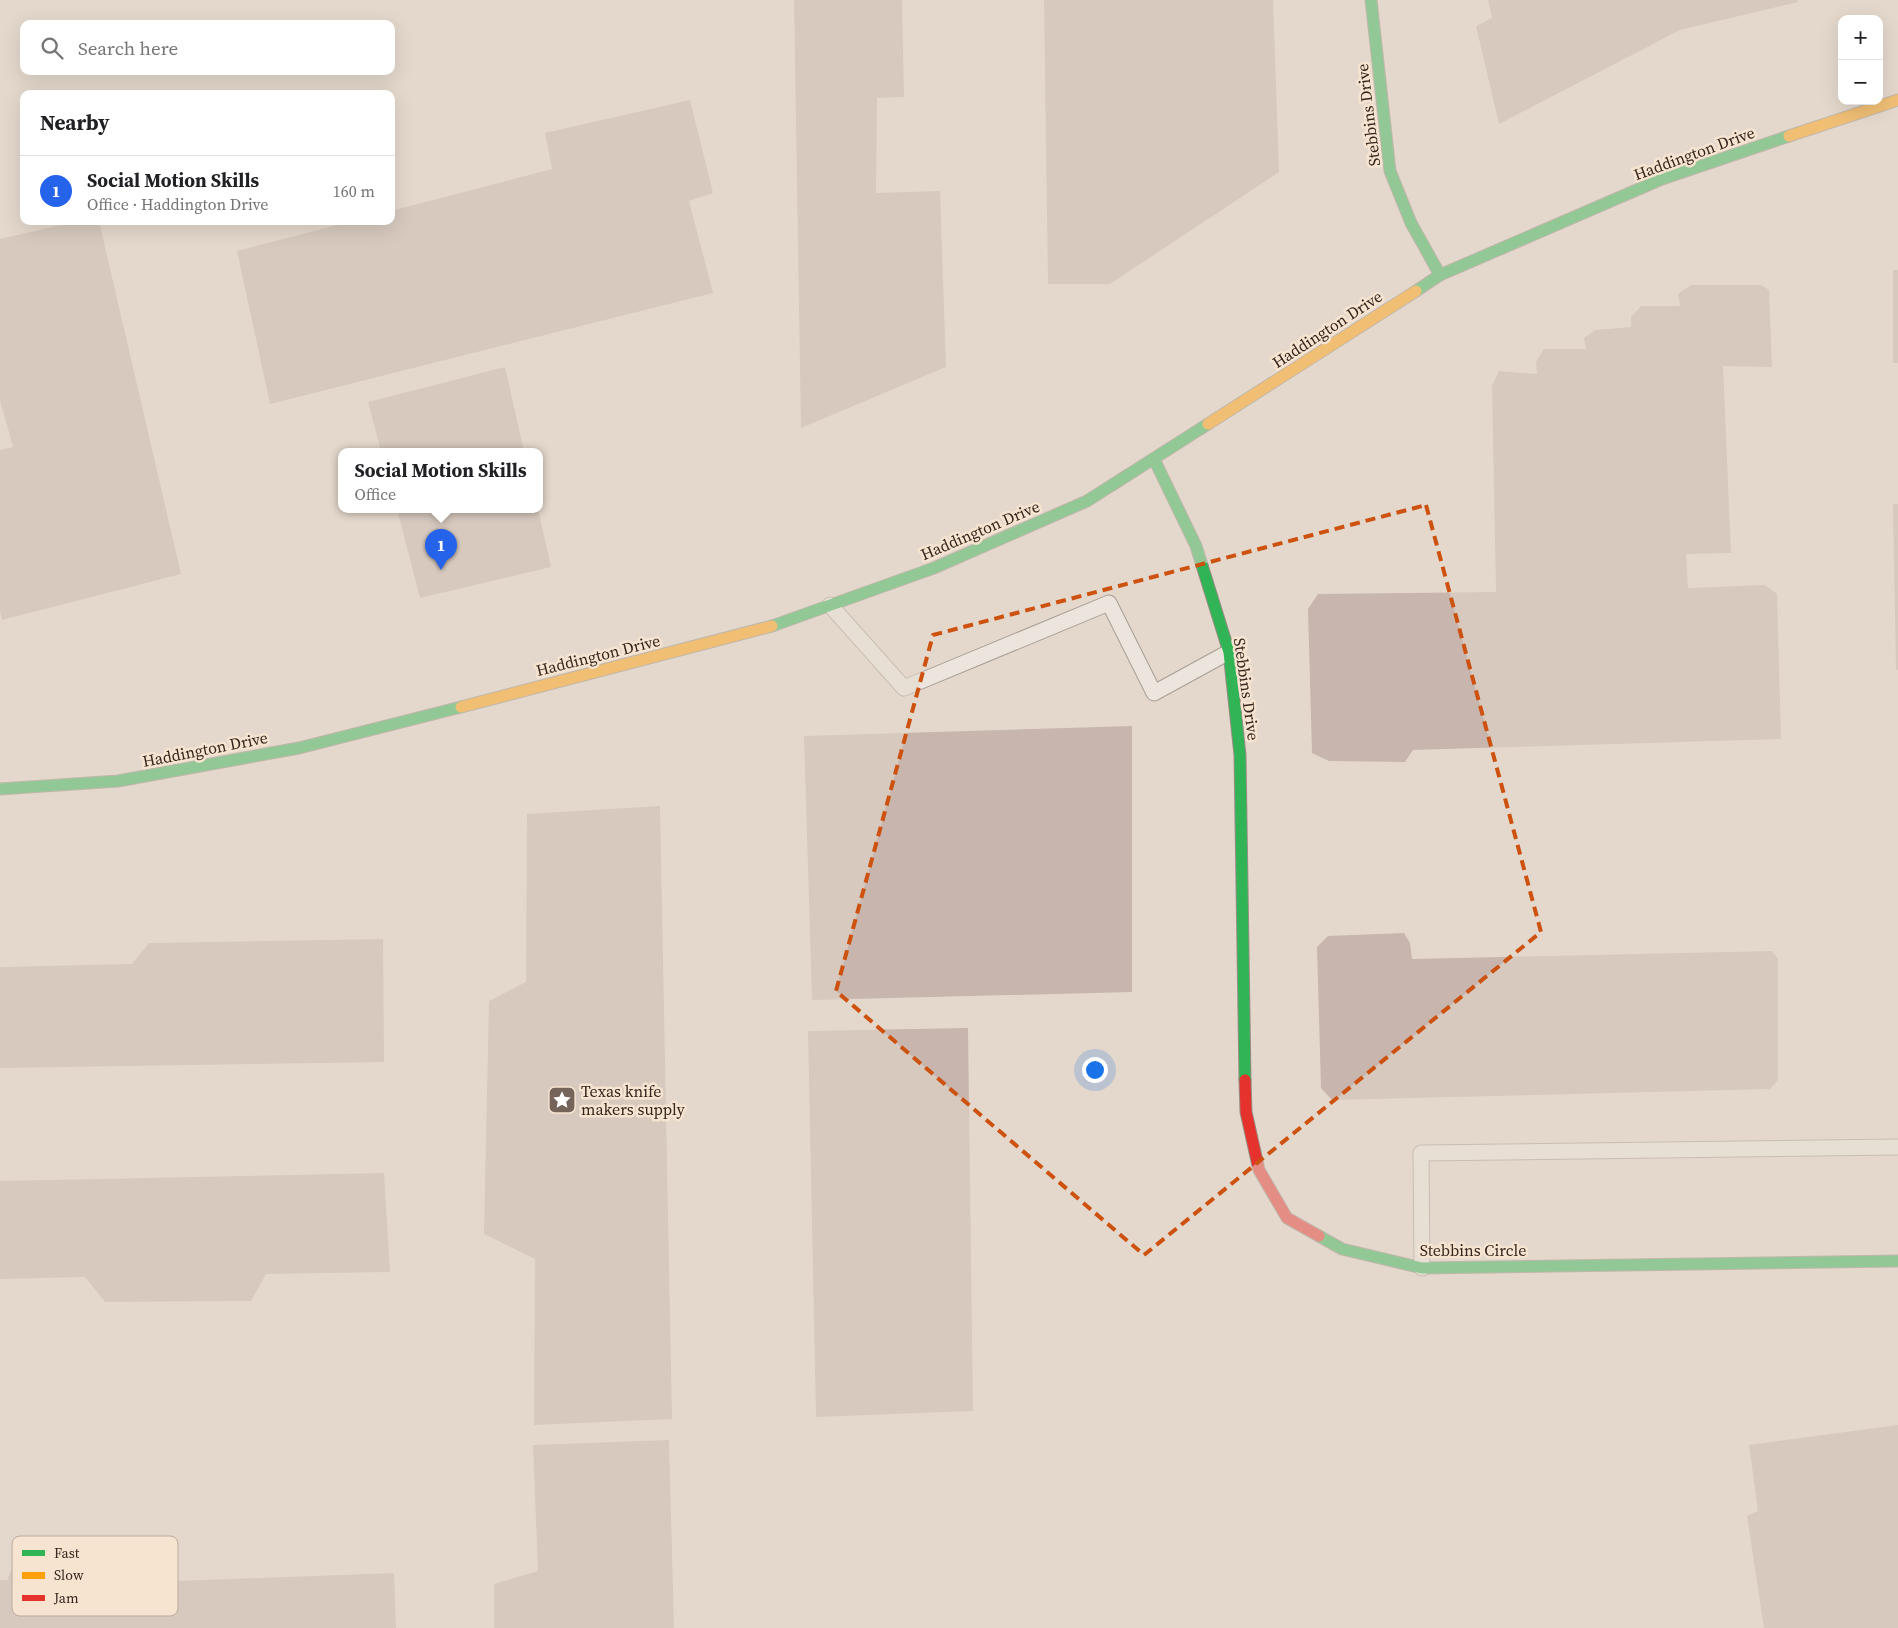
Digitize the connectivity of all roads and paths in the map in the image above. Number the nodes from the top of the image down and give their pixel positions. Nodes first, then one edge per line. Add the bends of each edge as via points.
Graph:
1 (1371, 0) edge
2 (1898, 100) edge
3 (1440, 275) junction
4 (1154, 459) junction
5 (830, 605) junction
6 (1229, 652) junction
7 (0, 789) edge
8 (1242, 907) joint
9 (1898, 1147) edge
10 (1898, 1261) edge
11 (1422, 1268) junction

1 - 3 street, Stebbins Drive via 1390,171 1411,223
2 - 3 street, Haddington Drive via 1662,179
3 - 4 street, Haddington Drive
4 - 5 street, Haddington Drive via 1086,501 934,568
4 - 6 street, Stebbins Drive via 1196,546
5 - 6 lane via 904,688 1110,603 1154,693
5 - 7 street, Haddington Drive via 754,632 299,748 118,781
6 - 8 street, Stebbins Drive via 1240,755
8 - 11 street, Stebbins Circle via 1246,1112 1259,1170 1287,1218 1342,1249
9 - 11 lane via 1421,1153
10 - 11 street, Stebbins Circle

